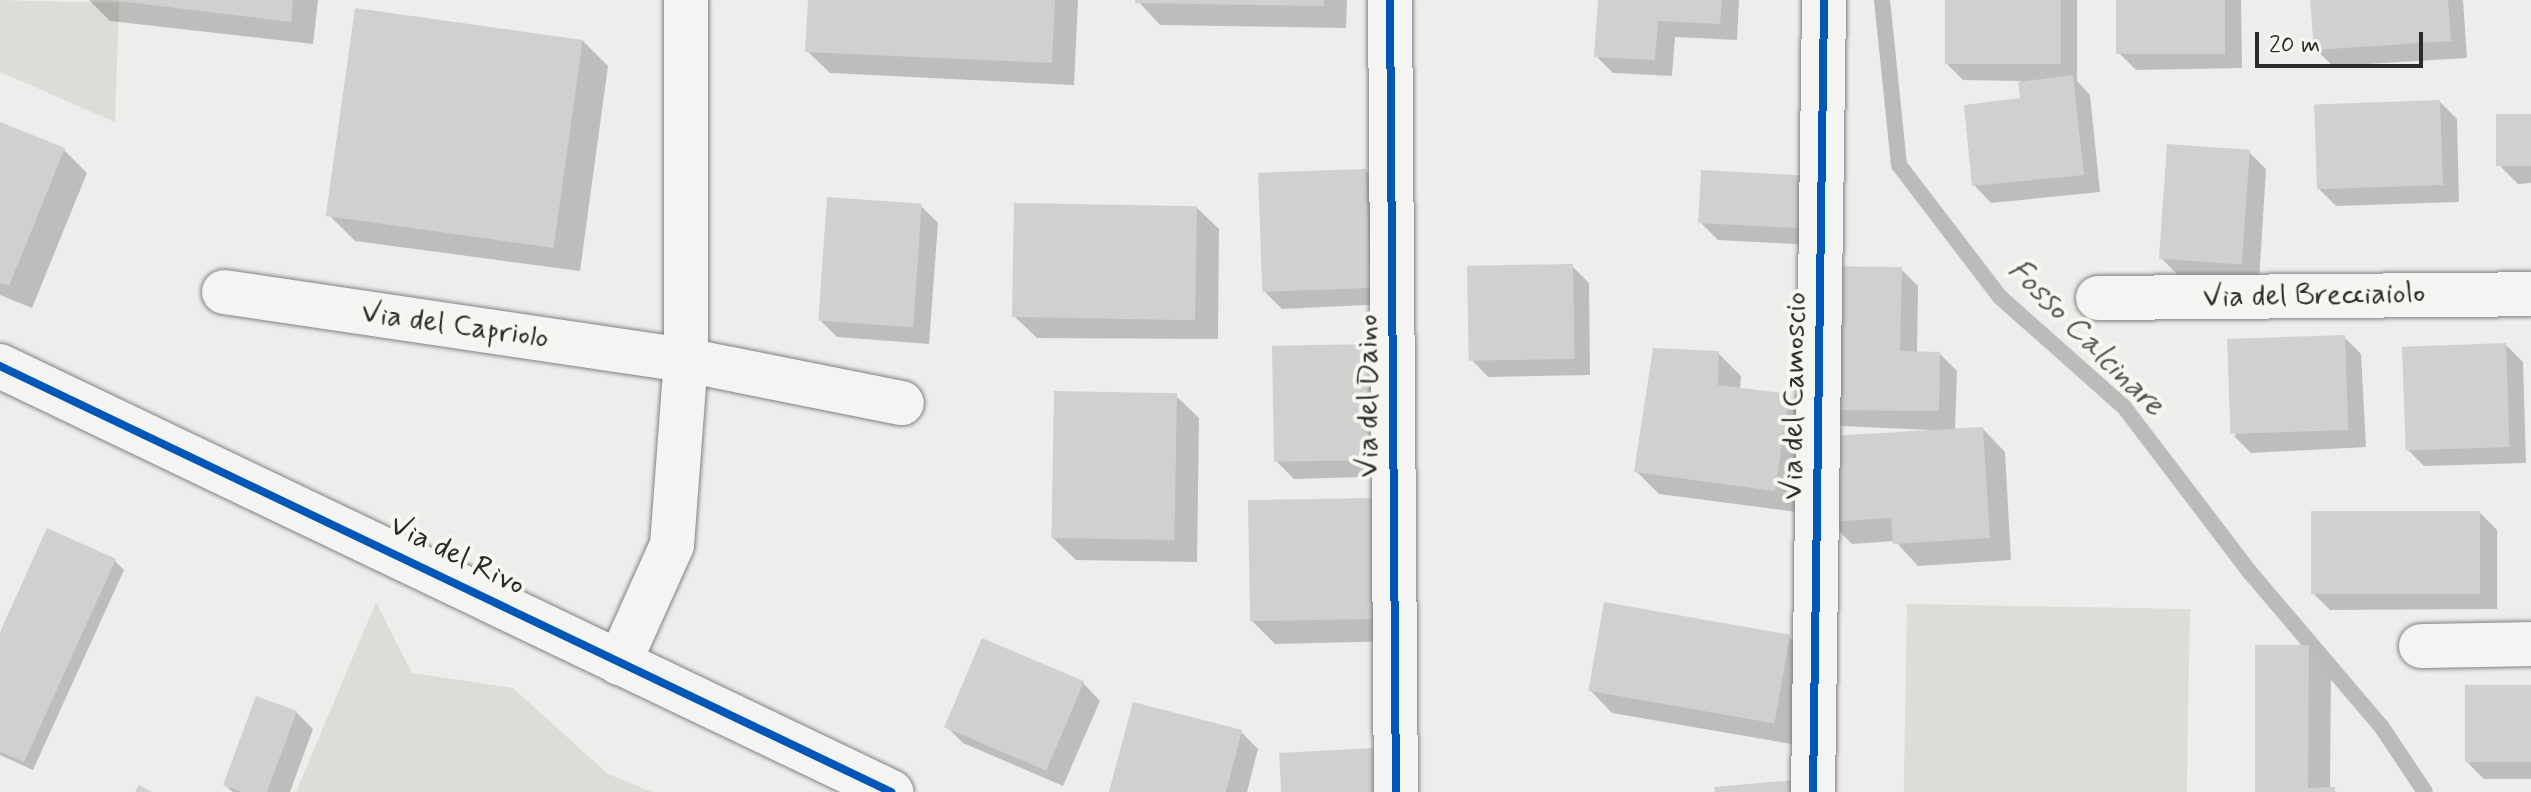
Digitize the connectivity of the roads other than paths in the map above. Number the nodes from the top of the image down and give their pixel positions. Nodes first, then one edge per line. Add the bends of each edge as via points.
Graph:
1 (686, 0) edge
2 (1390, 0) edge
3 (1824, 0) edge
4 (224, 292) dead end
5 (2531, 294) edge
6 (2098, 298) dead end
7 (686, 360) junction
8 (0, 366) edge
9 (902, 403) dead end
10 (2531, 644) edge
11 (2421, 646) dead end
12 (619, 663) junction
13 (891, 792) edge
14 (1396, 792) edge
15 (1813, 792) edge

1 - 7 street
2 - 14 street, Via del Daino
3 - 15 street, Via del Camoscio
4 - 7 street, Via del Capriolo
5 - 6 street, Via del Brecciaiolo
7 - 9 street, Via del Capriolo
7 - 12 street via 672,545
8 - 12 street, Via del Rivo
10 - 11 street
12 - 13 street, Via del Rivo

